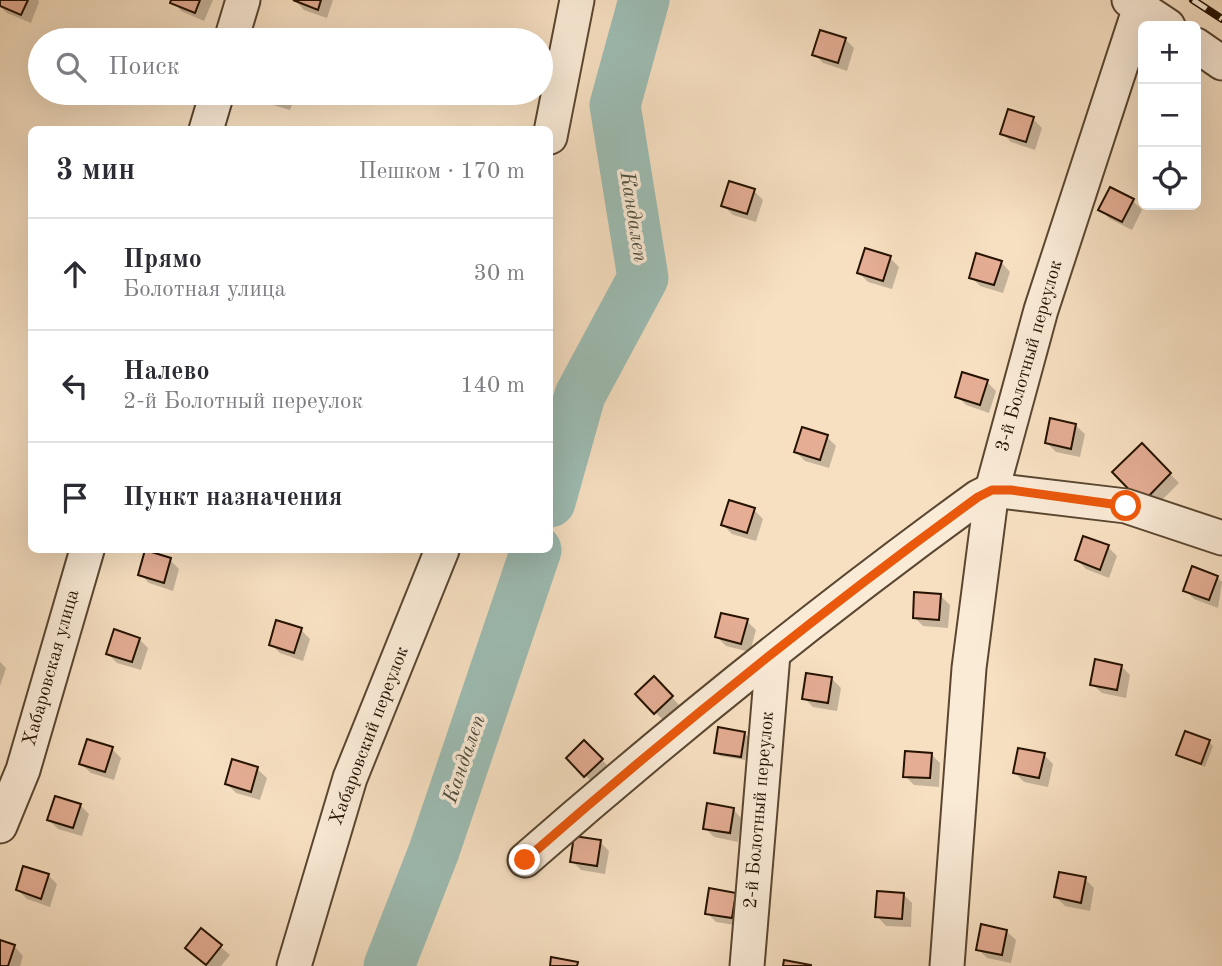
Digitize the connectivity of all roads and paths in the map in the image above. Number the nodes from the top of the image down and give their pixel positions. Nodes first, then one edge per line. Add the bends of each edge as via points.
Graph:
1 (243, 0) edge
2 (577, 0) edge
3 (1134, 4) edge
4 (1160, 21) edge
5 (235, 28) edge
6 (1201, 49) edge
7 (1222, 64) edge
8 (213, 105) edge
9 (207, 126) edge
10 (552, 126) edge
11 (992, 490) junction
12 (1222, 538) edge
13 (86, 553) edge
14 (441, 553) edge
15 (773, 654) junction
16 (0, 825) edge
17 (525, 860) dead end
18 (294, 966) edge
19 (747, 966) edge
20 (947, 966) edge

1 - 5 street
2 - 10 street
3 - 4 street
3 - 11 street, 3-й Болотный переулок
6 - 7 street
8 - 9 street
11 - 12 street via 1126,506
11 - 15 street via 829,606
11 - 20 street, 3-й Болотный переулок via 969,668
13 - 16 street, Хабаровская улица via 23,770
14 - 18 street, Хабаровский переулок via 350,778
15 - 17 street
15 - 19 street, 2-й Болотный переулок

